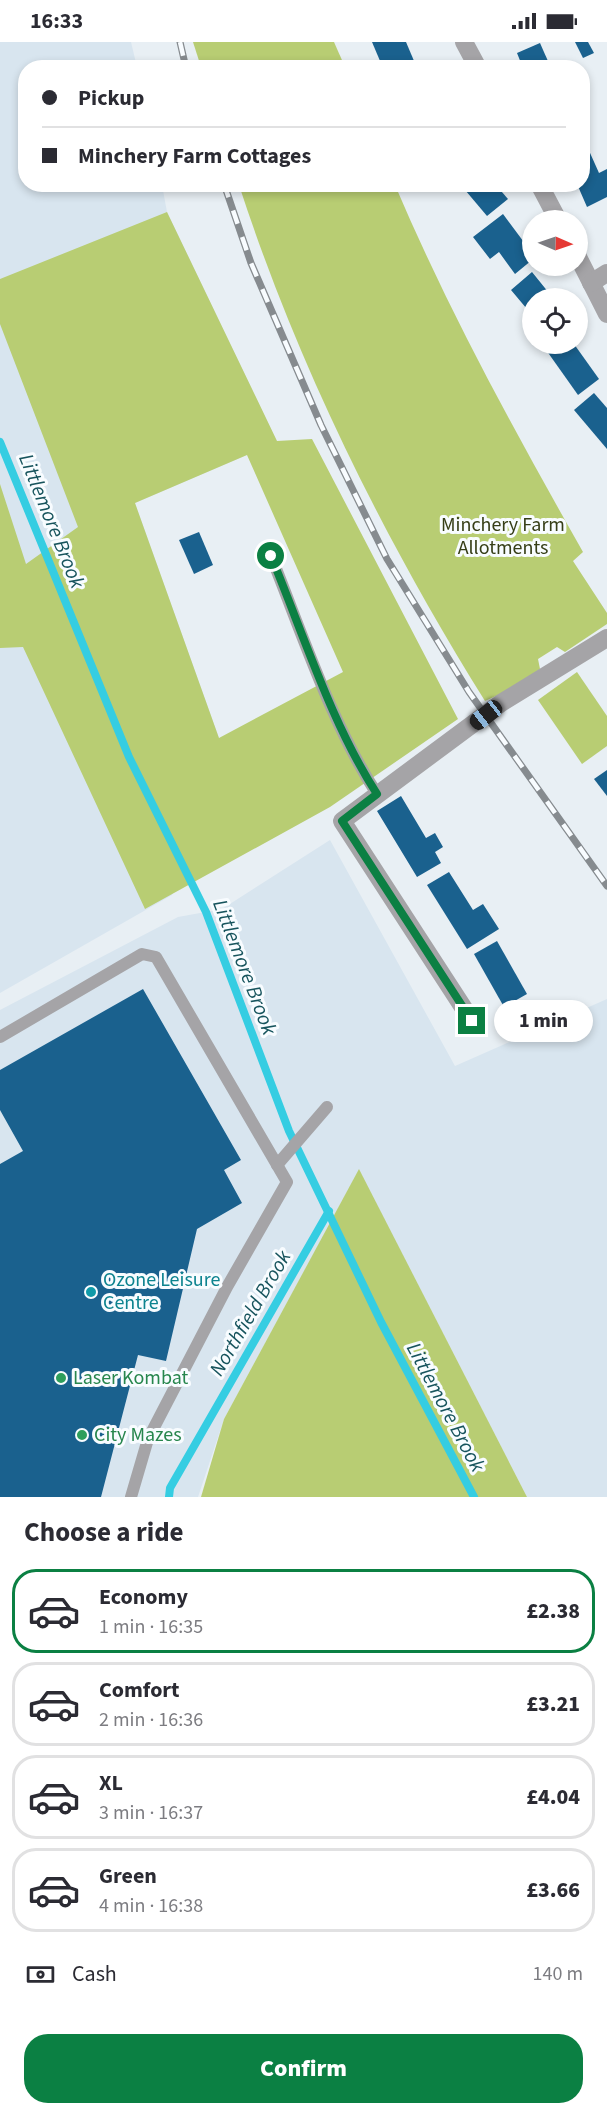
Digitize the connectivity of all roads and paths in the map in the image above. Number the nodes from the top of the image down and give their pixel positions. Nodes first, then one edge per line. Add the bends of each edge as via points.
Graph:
1 (465, 42) edge
2 (474, 60) edge
3 (543, 192) edge
4 (553, 210) edge
5 (607, 273) edge
6 (588, 276) edge
7 (591, 283) junction
8 (607, 314) edge
9 (271, 556) dead end
10 (605, 644) edge
11 (377, 794) junction
12 (472, 1021) dead end
13 (0, 1037) edge
14 (327, 1107) dead end
15 (277, 1165) junction
16 (131, 1497) edge

1 - 2 street
3 - 4 street
5 - 7 street
6 - 7 street
7 - 8 street
9 - 11 lane via 325,687
10 - 11 street via 501,703
11 - 12 street via 342,821
13 - 15 lane via 142,954 156,957
14 - 15 lane
15 - 16 lane via 287,1182 148,1439

